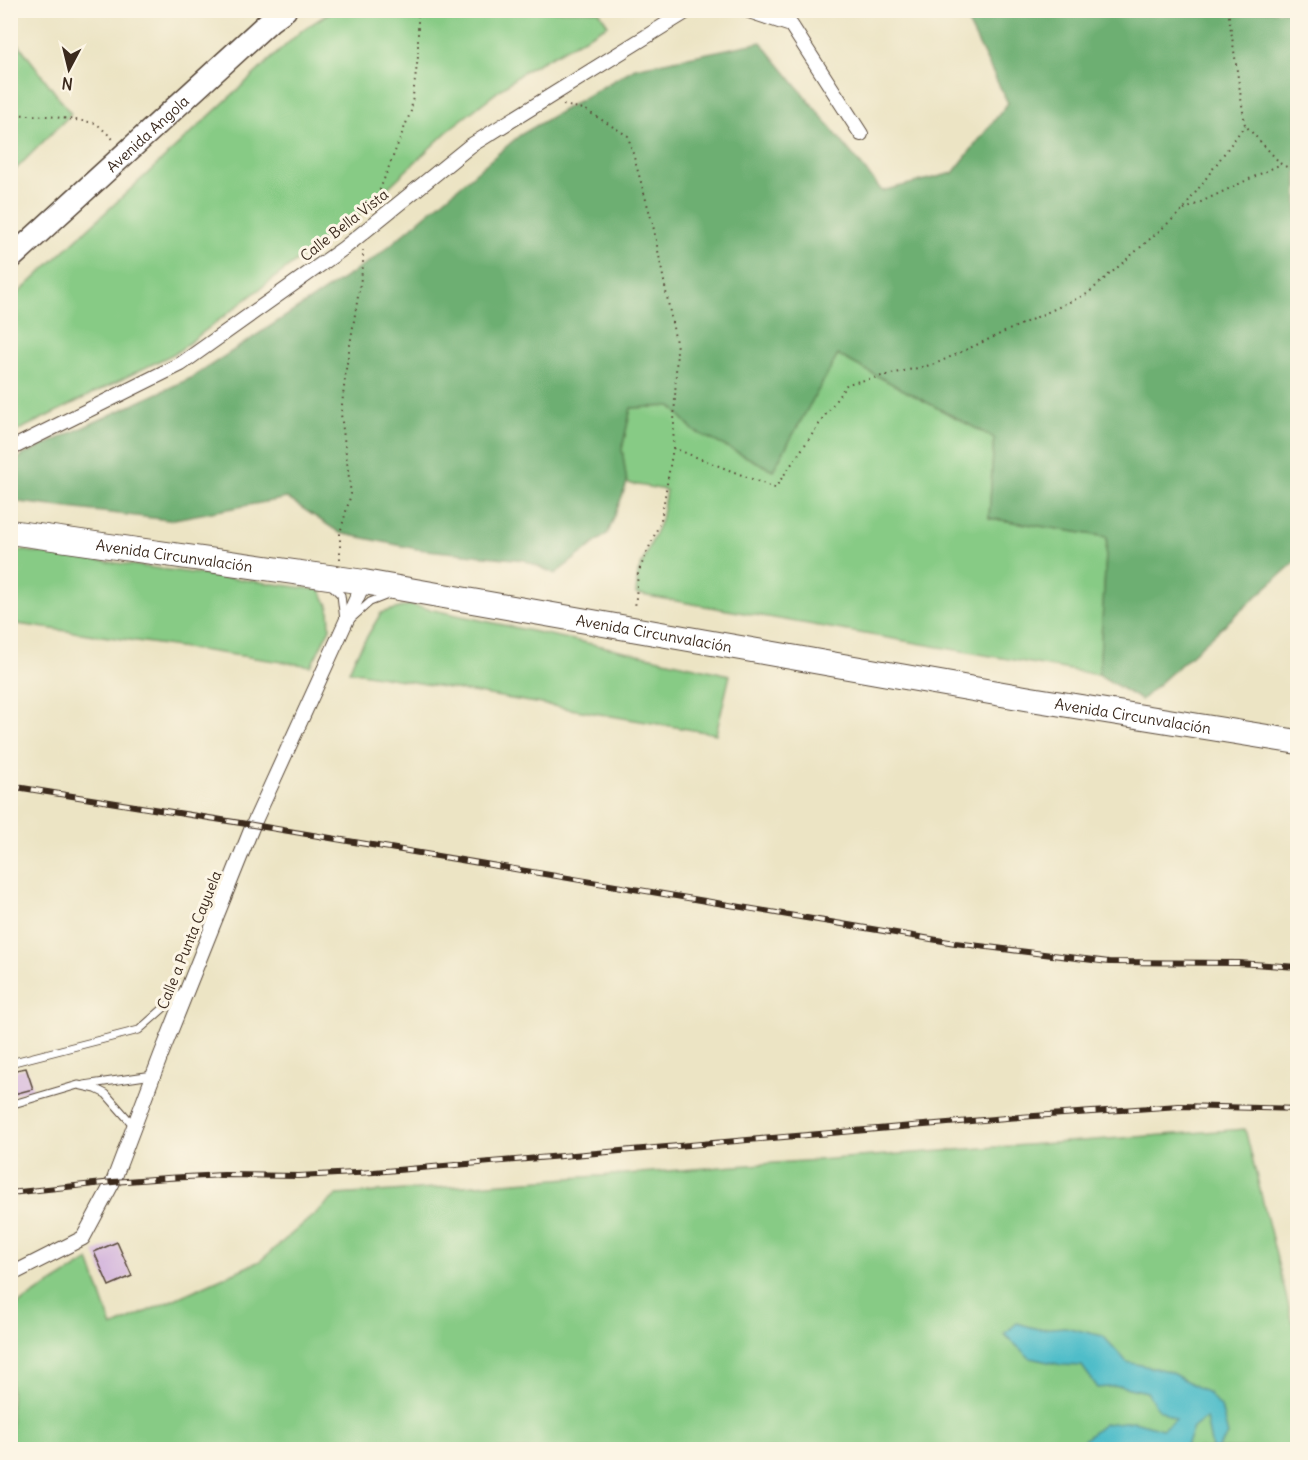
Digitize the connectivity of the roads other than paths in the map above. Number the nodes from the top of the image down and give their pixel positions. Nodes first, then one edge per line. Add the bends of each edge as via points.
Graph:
1 (285, 10) edge
2 (689, 10) edge
3 (746, 10) edge
4 (861, 134) dead end
5 (10, 259) edge
6 (10, 449) edge
7 (10, 532) edge
8 (332, 578) junction
9 (364, 582) junction
10 (403, 589) junction
11 (344, 625) junction
12 (1298, 742) edge
13 (189, 985) junction
14 (10, 1063) edge
15 (154, 1075) junction
16 (78, 1085) junction
17 (10, 1105) edge
18 (134, 1126) junction
19 (10, 1275) edge

1 - 5 main road, Avenida Angola
2 - 6 street, Calle Bella Vista via 470,146 344,248 181,364
3 - 4 street via 791,25
7 - 8 highway, Avenida Circunvalación
8 - 9 highway, Avenida Circunvalación
8 - 11 lane via 341,595
9 - 10 highway, Avenida Circunvalación
9 - 11 street, Calle a Punta Cayuela
10 - 11 lane via 370,602
10 - 12 highway, Avenida Circunvalación
11 - 13 street, Calle a Punta Cayuela via 253,825
13 - 14 lane via 139,1030
13 - 15 street, Calle a Punta Cayuela
15 - 16 lane
15 - 18 street, Calle a Punta Cayuela
16 - 17 lane
16 - 18 lane via 106,1094
18 - 19 street, Calle a Punta Cayuela via 113,1182 83,1238

